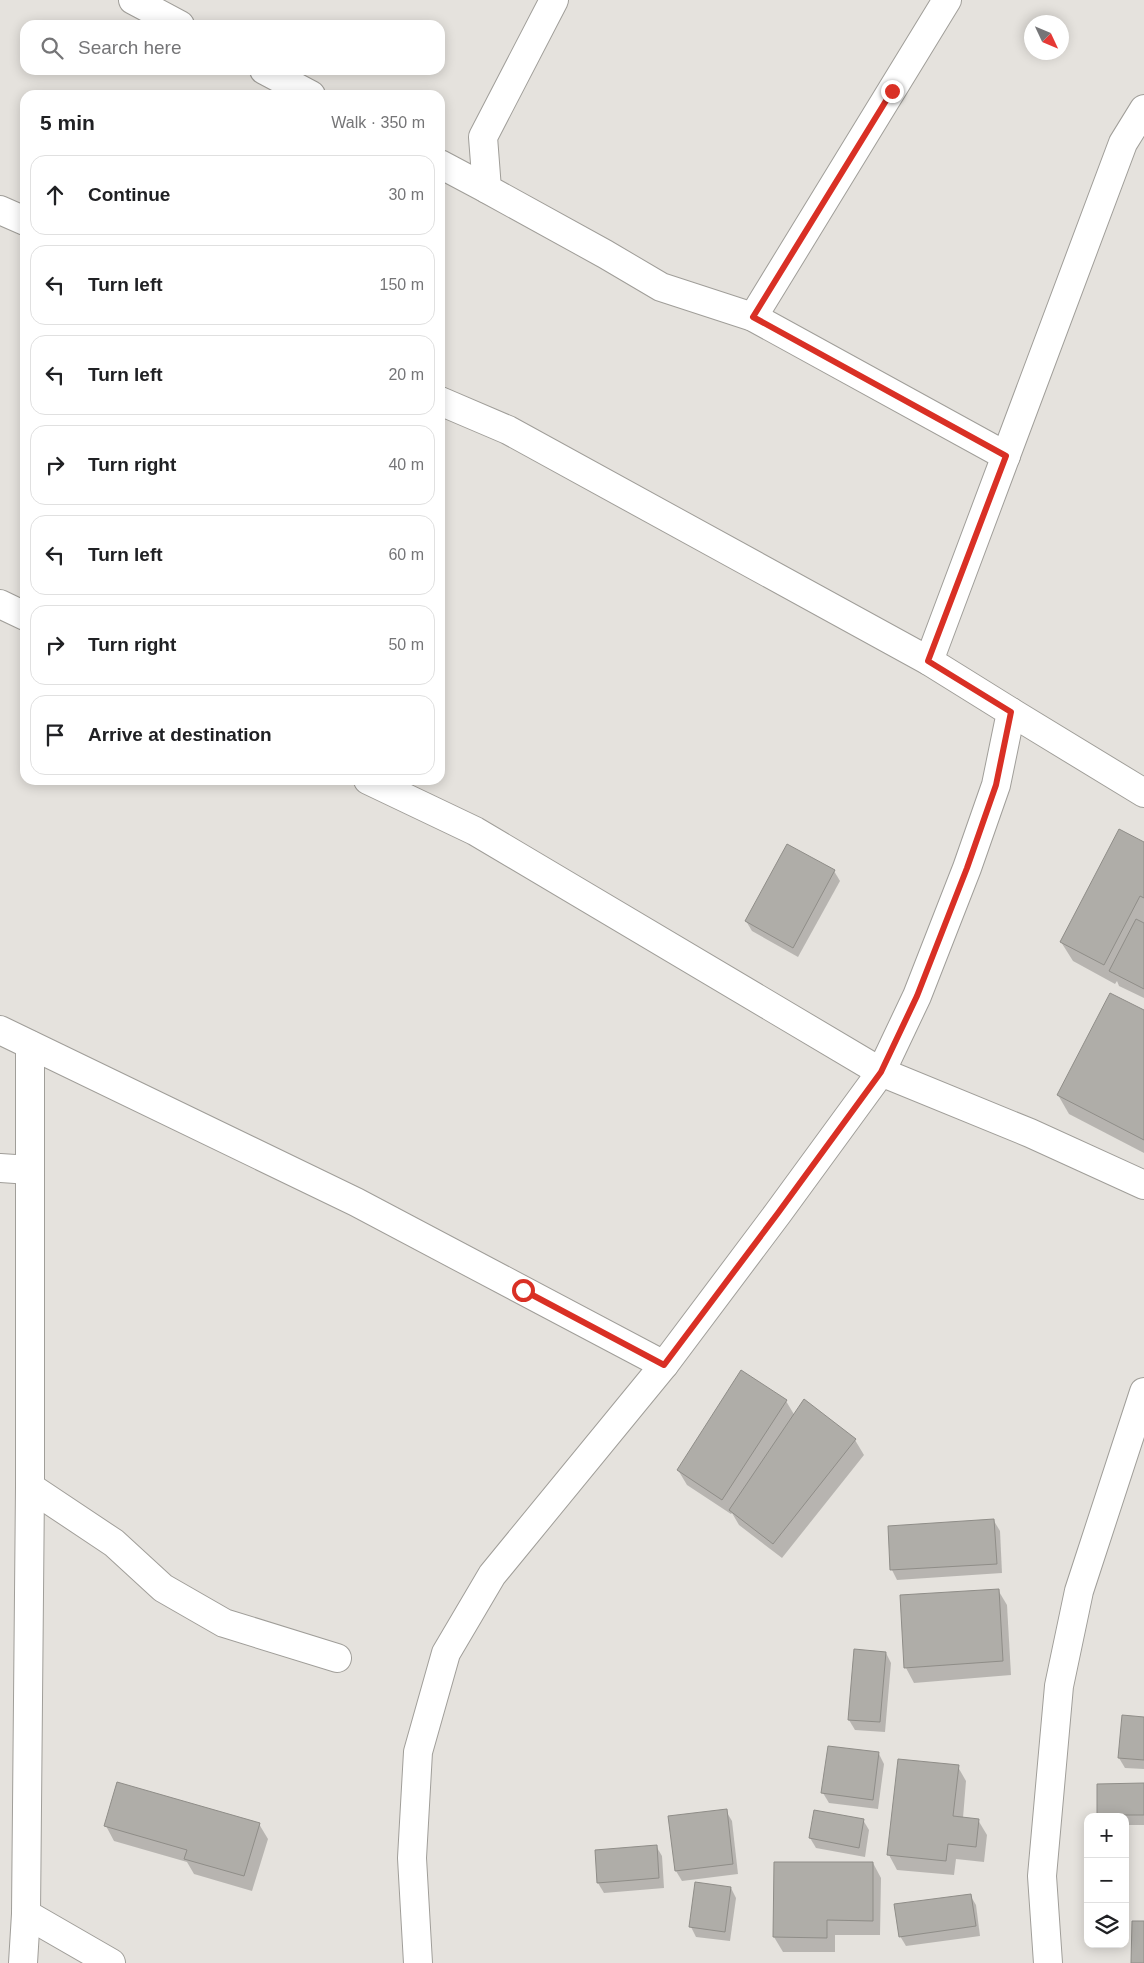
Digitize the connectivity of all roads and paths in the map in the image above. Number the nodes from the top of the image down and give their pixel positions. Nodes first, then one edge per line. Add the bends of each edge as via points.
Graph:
1 (132, 0) edge
2 (554, 0) edge
3 (947, 0) edge
4 (170, 20) edge
5 (273, 75) edge
6 (302, 90) edge
7 (1144, 109) edge
8 (445, 167) edge
9 (488, 189) junction
10 (0, 210) edge
11 (20, 218) edge
12 (753, 317) junction
13 (445, 403) edge
14 (1006, 456) junction
15 (0, 604) edge
16 (20, 614) edge
17 (928, 661) junction
18 (1011, 712) junction
19 (378, 785) edge
20 (1144, 793) edge
21 (0, 1030) edge
22 (30, 1045) junction
23 (881, 1072) junction
24 (0, 1168) edge
25 (30, 1170) junction
26 (1144, 1185) edge
27 (664, 1365) junction
28 (1144, 1392) edge
29 (30, 1487) junction
30 (337, 1658) dead end
31 (26, 1914) junction
32 (24, 1963) edge
33 (110, 1963) edge
34 (418, 1963) edge
35 (1048, 1963) edge

1 - 4 street
2 - 9 street via 484,137
3 - 12 street
5 - 6 street
7 - 14 street via 1123,143
8 - 9 street
9 - 12 street via 661,287
10 - 11 street
12 - 14 street
13 - 17 street via 508,430
14 - 17 street
15 - 16 street
17 - 18 street
18 - 20 street
18 - 23 street via 996,785 967,868 917,996
19 - 23 street via 475,831
21 - 22 street
22 - 25 street
22 - 27 street via 356,1202
23 - 26 street via 1030,1133
23 - 27 street
24 - 25 street
25 - 29 street
27 - 34 street via 492,1574 446,1653 418,1752 412,1858
28 - 35 street via 1079,1591 1059,1686 1042,1876
29 - 30 street via 114,1543 163,1588 224,1623
29 - 31 street
31 - 32 street
31 - 33 street

